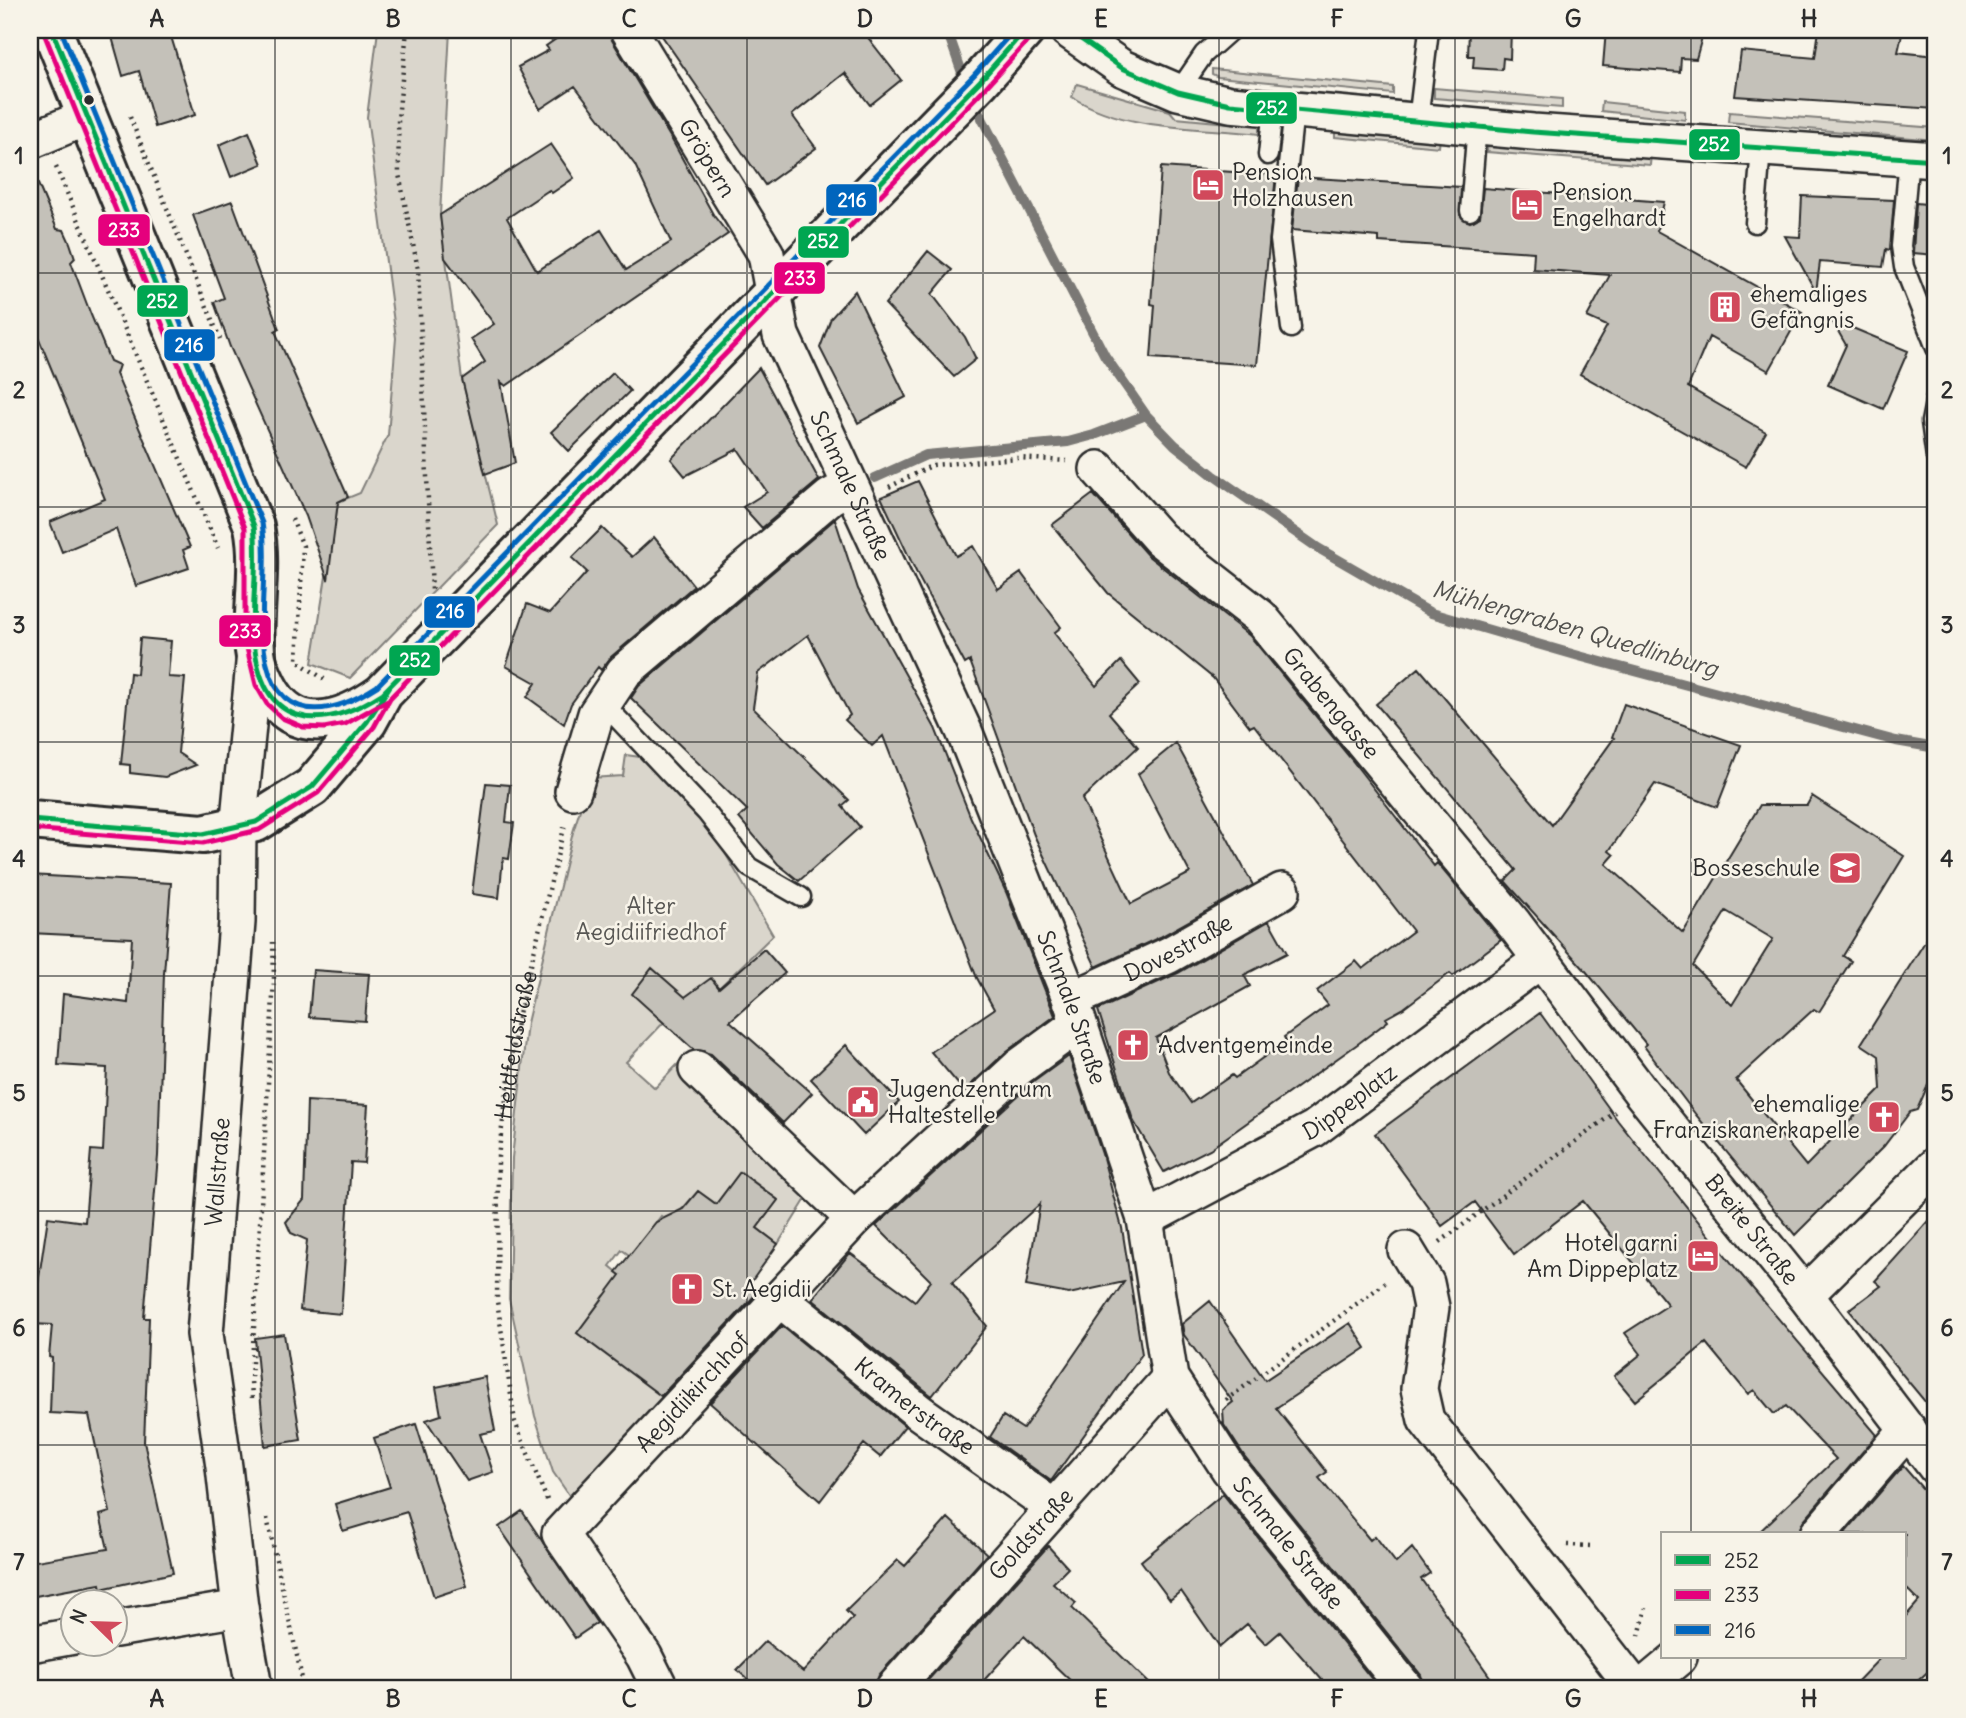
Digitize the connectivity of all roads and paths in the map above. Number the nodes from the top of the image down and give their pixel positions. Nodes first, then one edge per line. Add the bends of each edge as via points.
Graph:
1 (52, 30) edge
2 (407, 30) edge
3 (629, 30) edge
4 (1068, 30) edge
5 (1231, 30) edge
6 (1429, 30) edge
7 (1015, 41) edge
8 (1178, 92) junction
9 (1283, 109) junction
10 (128, 112) dead end
11 (87, 117) junction
12 (1418, 121) junction
13 (1477, 125) junction
14 (36, 139) edge
15 (1760, 148) junction
16 (1268, 155) dead end
17 (1923, 159) edge
18 (1470, 211) dead end
19 (1755, 223) dead end
20 (775, 293) junction
21 (1291, 328) dead end
22 (221, 340) dead end
23 (1936, 348) edge
24 (1936, 397) edge
25 (1936, 457) edge
26 (1098, 470) joint
27 (854, 494) junction
28 (288, 508) dead end
29 (218, 550) dead end
30 (433, 596) dead end
31 (255, 653) junction
32 (331, 683) dead end
33 (383, 693) junction
34 (603, 702) junction
35 (573, 791) joint
36 (30, 820) edge
37 (238, 829) junction
38 (1282, 891) dead end
39 (801, 897) dead end
40 (273, 933) dead end
41 (1539, 961) junction
42 (1074, 1012) junction
43 (697, 1069) dead end
44 (1936, 1165) edge
45 (854, 1219) junction
46 (1145, 1219) junction
47 (1406, 1251) dead end
48 (1805, 1294) junction
49 (780, 1299) junction
50 (1170, 1378) junction
51 (253, 1404) dead end
52 (1908, 1429) junction
53 (1936, 1467) edge
54 (264, 1504) dead end
55 (1053, 1507) junction
56 (1820, 1532) edge
57 (560, 1534) junction
58 (240, 1608) junction
59 (130, 1627) edge
60 (60, 1639) edge
61 (30, 1644) edge
62 (1678, 1658) edge
63 (254, 1688) edge
64 (304, 1688) edge
65 (660, 1688) edge
66 (894, 1688) edge
67 (1405, 1688) edge
68 (1635, 1688) edge
69 (1642, 1688) edge

1 - 11 main road, Wallstraße
2 - 30 path via 398,119 399,174 418,269
3 - 20 street, Gröpern via 689,152 766,254
4 - 8 street via 1122,68
5 - 8 lane via 1204,54
6 - 12 lane
7 - 20 main road
8 - 9 street via 1230,104
9 - 12 street
9 - 16 lane
9 - 21 lane via 1280,240
10 - 22 path
11 - 14 street
11 - 31 main road, Wallstraße via 254,526
12 - 13 street
13 - 15 street
13 - 18 lane
14 - 29 path
15 - 17 street
15 - 19 lane
17 - 23 lane via 1900,246
20 - 27 street, Schmale Straße via 781,335
20 - 33 main road
24 - 25 lane via 1930,422
26 - 27 path via 1058,458 933,465
26 - 41 street, Grabengasse via 1160,539 1260,617 1514,924
27 - 34 street via 830,497 624,673
27 - 42 street, Schmale Straße via 964,731
28 - 32 path via 303,546 297,661
31 - 33 main road, Wallstraße via 278,703 304,720 341,716
31 - 37 street, Wallstraße
33 - 37 main road via 367,722 312,787 274,813
34 - 35 street via 590,727
34 - 39 lane via 706,812 749,867
35 - 57 path, Heidfeldstraße via 517,1022 498,1156 497,1301 515,1422
36 - 37 main road via 203,834
37 - 58 street, Wallstraße via 237,922 205,1334
38 - 42 street, Dovestraße
40 - 51 path
41 - 46 street, Dippeplatz via 1314,1129
41 - 48 street, Breite Straße
42 - 45 street, Aegidiikirchhof
42 - 46 street, Schmale Straße
43 - 45 street
44 - 48 street
45 - 49 street, Aegidiikirchhof
46 - 50 street, Schmale Straße
47 - 68 street via 1430,1293 1419,1389 1426,1420
48 - 52 street, Breite Straße
49 - 55 street, Kramerstraße via 919,1412
49 - 57 street, Aegidiikirchhof
50 - 55 street, Goldstraße
50 - 67 street, Schmale Straße via 1229,1469
52 - 53 street, Breite Straße
52 - 56 street
54 - 64 path
55 - 66 street, Goldstraße
57 - 65 street via 644,1656
58 - 59 street
58 - 63 street, Wallstraße
60 - 61 street
62 - 69 street

